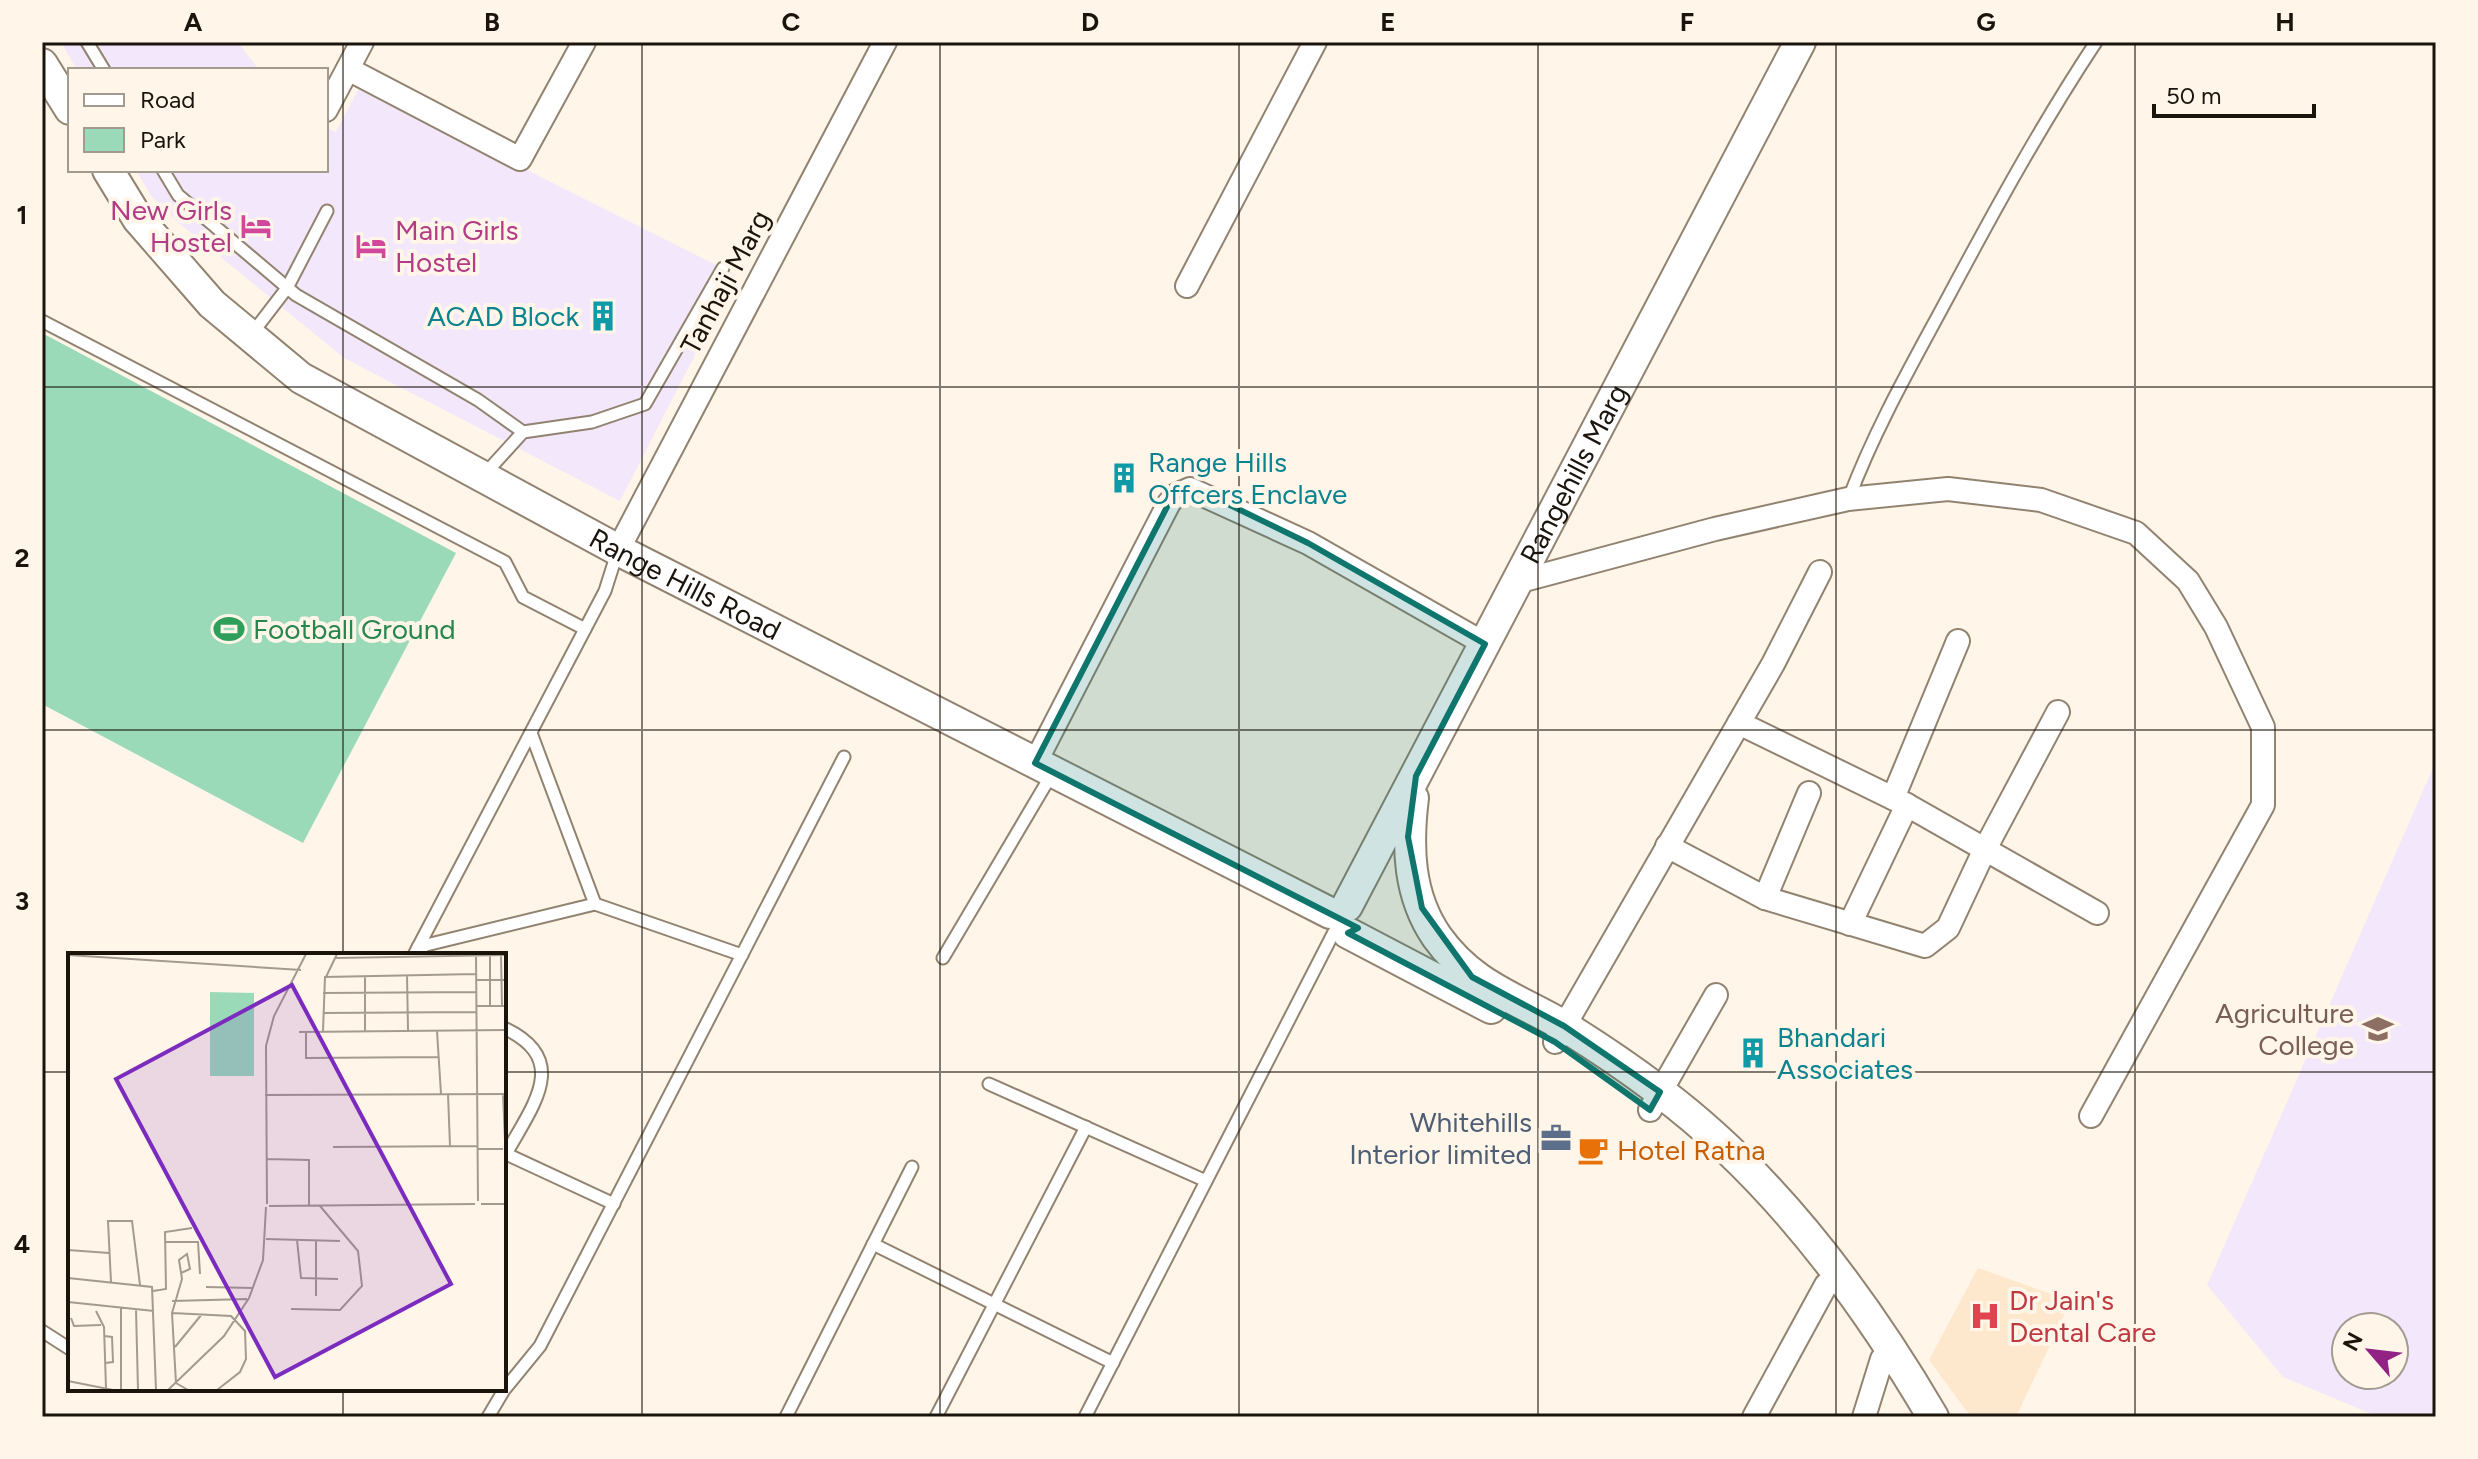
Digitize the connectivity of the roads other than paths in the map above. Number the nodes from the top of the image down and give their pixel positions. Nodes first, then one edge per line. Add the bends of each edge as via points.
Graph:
1 (87, 42) edge
2 (362, 42) edge
3 (584, 42) edge
4 (885, 42) edge
5 (1315, 42) edge
6 (1800, 42) edge
7 (2096, 42) edge
8 (42, 64) edge
9 (103, 68) edge
10 (348, 69) junction
11 (68, 106) edge
12 (328, 106) edge
13 (109, 172) edge
14 (164, 172) edge
15 (327, 211) dead end
16 (723, 268) dead end
17 (1187, 286) dead end
18 (287, 288) junction
19 (42, 321) edge
20 (250, 336) junction
21 (523, 432) junction
22 (482, 476) junction
23 (1848, 499) junction
24 (618, 550) junction
25 (1820, 572) dead end
26 (1517, 582) junction
27 (585, 629) junction
28 (1958, 641) dead end
29 (1485, 644) junction
30 (2058, 712) dead end
31 (1739, 723) junction
32 (531, 733) junction
33 (844, 757) dead end
34 (1044, 767) junction
35 (1416, 776) junction
36 (1809, 793) dead end
37 (1900, 802) junction
38 (1667, 846) junction
39 (1985, 849) junction
40 (1765, 898) junction
41 (595, 904) junction
42 (2097, 913) dead end
43 (1343, 920) junction
44 (1850, 924) junction
45 (419, 952) edge
46 (742, 955) junction
47 (943, 958) dead end
48 (1472, 977) junction
49 (1716, 995) dead end
50 (506, 1029) edge
51 (1559, 1034) junction
52 (989, 1084) dead end
53 (1655, 1101) junction
54 (2091, 1116) dead end
55 (1086, 1127) junction
56 (506, 1152) edge
57 (506, 1154) edge
58 (912, 1167) dead end
59 (1206, 1181) junction
60 (614, 1204) junction
61 (873, 1244) junction
62 (1826, 1285) junction
63 (995, 1304) junction
64 (42, 1331) edge
65 (68, 1348) edge
66 (1882, 1359) junction
67 (1113, 1363) junction
68 (506, 1386) edge
69 (502, 1391) edge
70 (488, 1417) edge
71 (786, 1417) edge
72 (936, 1417) edge
73 (1085, 1417) edge
74 (1754, 1417) edge
75 (1864, 1417) edge
76 (1915, 1417) edge
77 (1933, 1417) edge

1 - 9 lane
2 - 10 street
3 - 10 street via 520,159
4 - 24 street, Tanhaji Marg
5 - 17 street
6 - 26 main road, Rangehills Marg
7 - 23 lane via 2051,110 1870,441
8 - 11 main road
10 - 12 street
13 - 20 main road, Range Hills Road via 138,219 212,304
14 - 18 lane via 178,195
15 - 18 lane
16 - 21 lane via 645,404 592,422
18 - 20 lane
18 - 21 lane
19 - 27 lane via 505,562 523,597
20 - 22 main road, Range Hills Road via 301,378
21 - 22 lane
22 - 24 main road, Range Hills Road
23 - 26 street
23 - 54 street via 1948,489 2041,500 2136,533 2188,581 2263,727 2263,805
24 - 27 lane
24 - 34 main road, Range Hills Road
25 - 31 street
26 - 29 main road, Rangehills Marg
27 - 32 lane
28 - 37 street
29 - 34 street via 1308,543 1190,489 1169,503
29 - 35 main road, Rangehills Marg
30 - 39 street
31 - 37 street
31 - 38 street
32 - 41 lane
32 - 45 lane
33 - 46 lane
34 - 43 main road, Range Hills Road
34 - 47 lane
35 - 43 main road, Rangehills Marg
35 - 48 main road via 1408,837 1412,877 1437,936
36 - 40 street
37 - 39 street
37 - 44 street
38 - 40 street
38 - 51 street
39 - 42 street
39 - 44 street via 1948,928 1925,946
40 - 44 street
41 - 45 lane
41 - 46 lane
43 - 48 main road, Range Hills Road
43 - 51 main road via 1505,1015
43 - 59 lane
46 - 60 lane
48 - 51 main road, Range Hills Road
49 - 53 street
50 - 56 lane via 527,1038 543,1067 540,1089
51 - 53 main road
52 - 55 lane
53 - 62 main road via 1784,1231
53 - 77 main road via 1752,1172 1896,1354
55 - 59 lane
55 - 63 lane
57 - 60 lane
58 - 61 lane
59 - 67 lane
60 - 68 lane via 540,1346
61 - 63 lane
61 - 71 lane
62 - 66 main road
62 - 74 street
63 - 67 lane
63 - 72 lane
64 - 65 lane
66 - 75 street
66 - 76 main road
67 - 73 lane
69 - 70 lane

